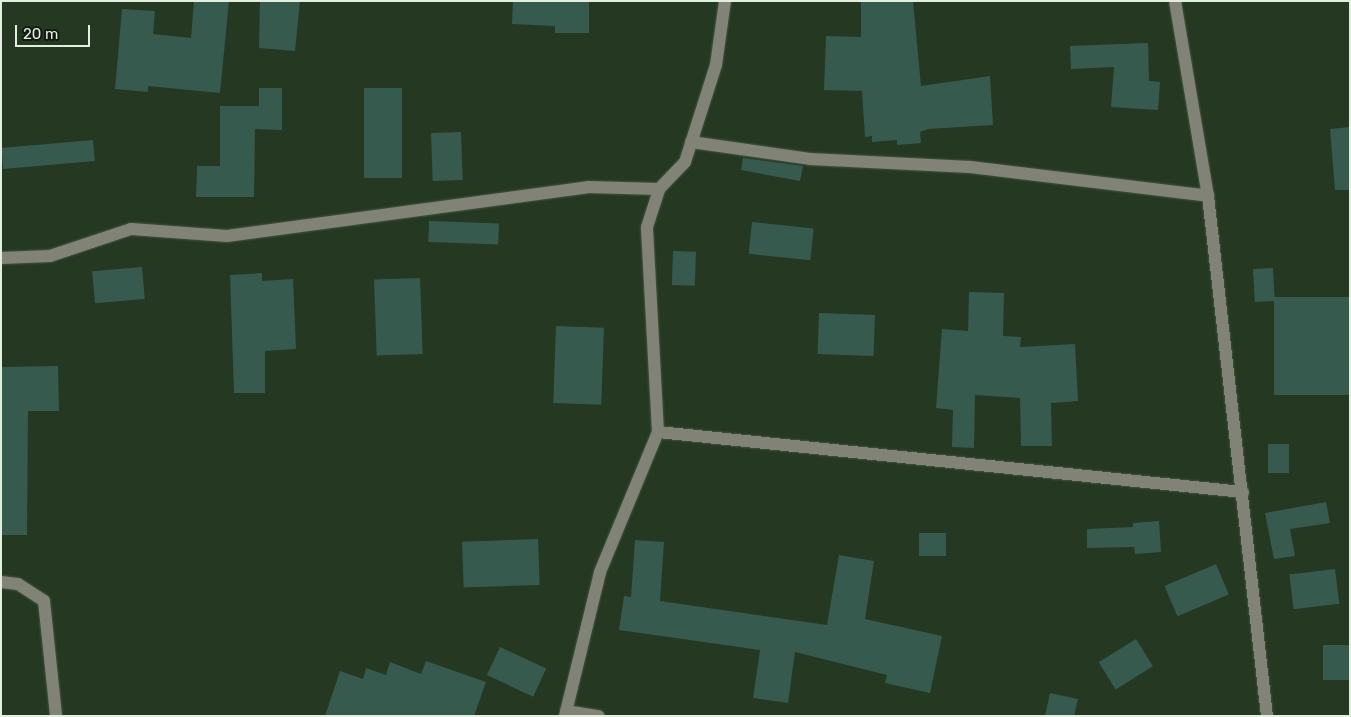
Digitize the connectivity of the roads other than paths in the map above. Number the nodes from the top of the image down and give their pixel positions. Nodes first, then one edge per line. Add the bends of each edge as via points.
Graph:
1 (725, 1) edge
2 (1175, 1) edge
3 (691, 142) junction
4 (659, 189) junction
5 (1208, 196) junction
6 (1, 258) edge
7 (658, 432) junction
8 (1243, 492) junction
9 (1, 582) edge
10 (566, 714) edge
11 (56, 716) edge
12 (599, 716) edge
13 (1267, 716) edge

1 - 3 street via 716,65
2 - 5 street
3 - 4 street via 685,162
3 - 5 street via 810,159 970,167
4 - 6 street via 588,188 227,236 131,229 50,256
4 - 7 street via 647,228
5 - 8 street
7 - 8 street
7 - 10 street via 600,572
8 - 13 street
9 - 11 street via 18,584 44,601
10 - 12 street

